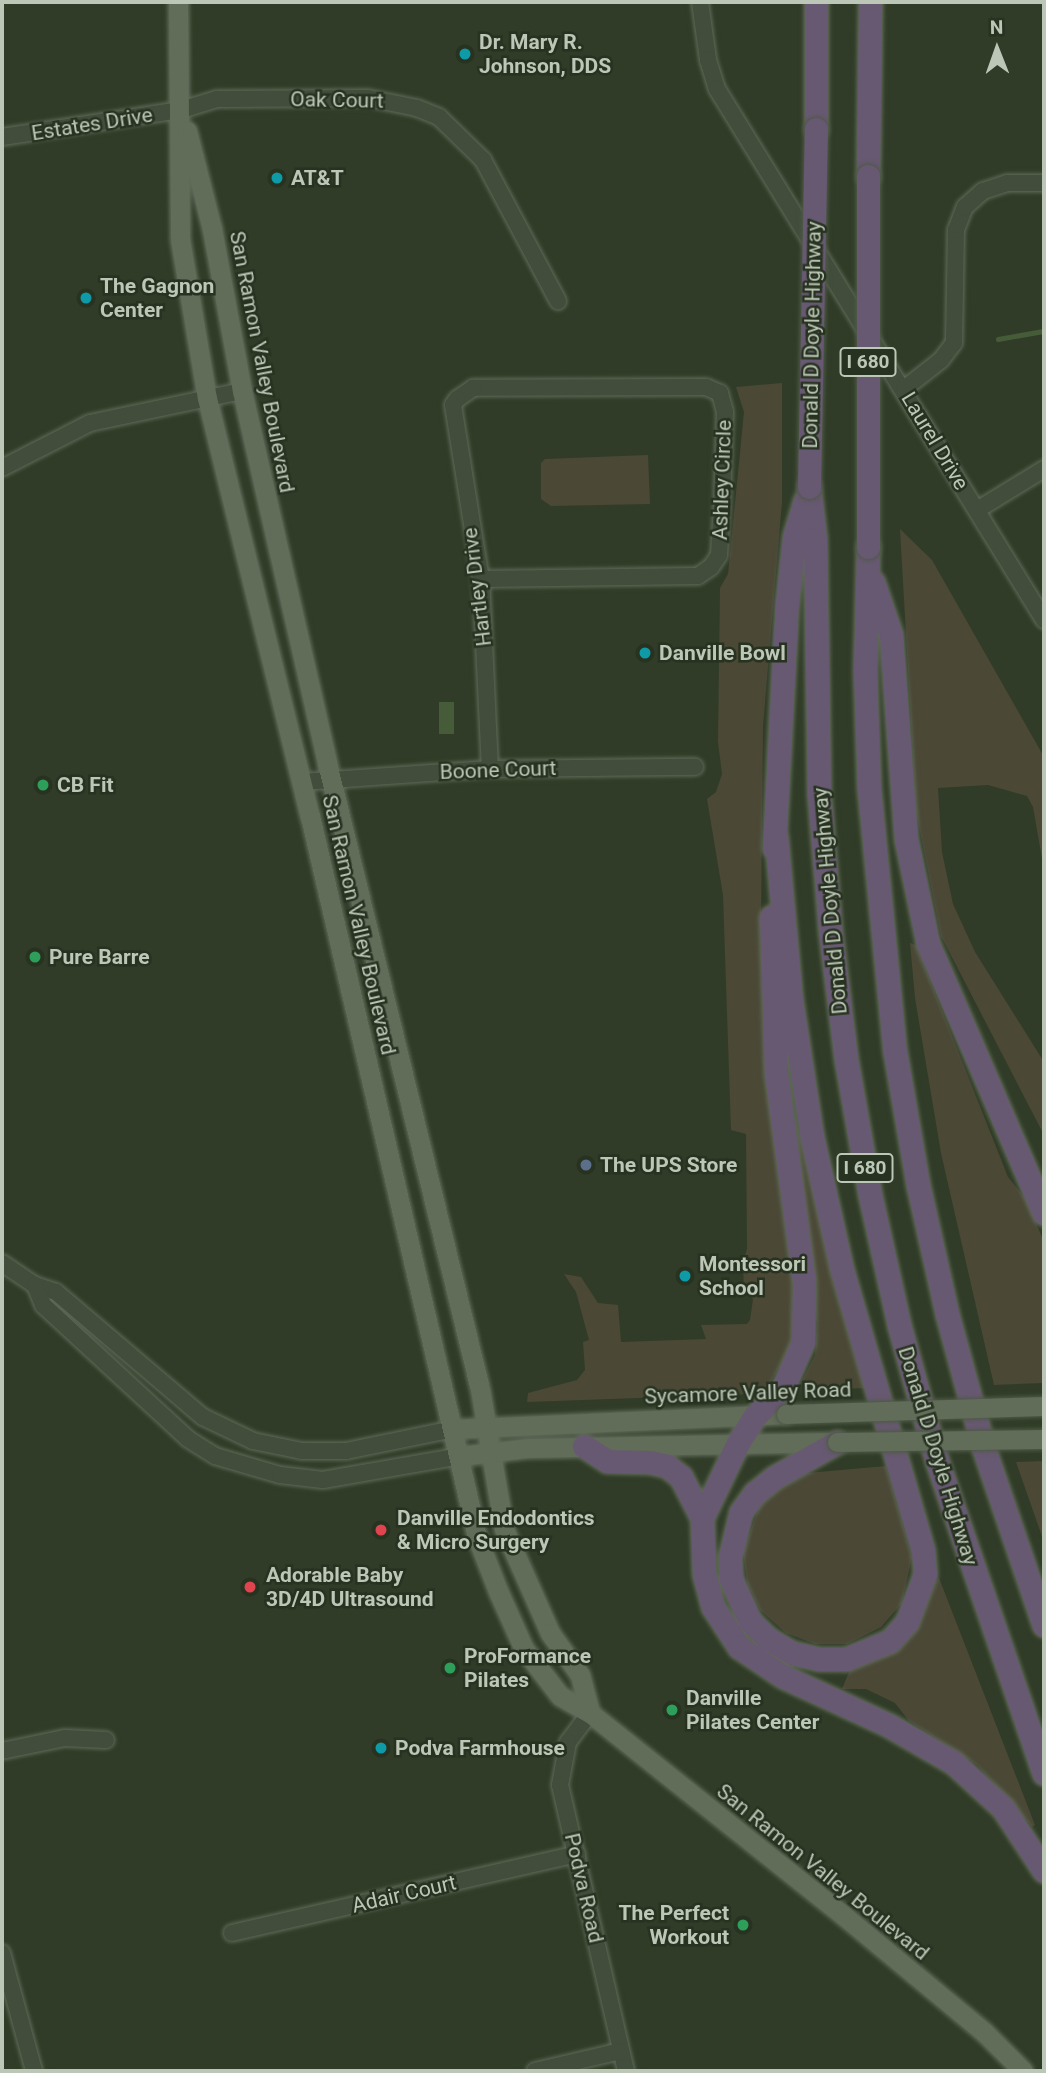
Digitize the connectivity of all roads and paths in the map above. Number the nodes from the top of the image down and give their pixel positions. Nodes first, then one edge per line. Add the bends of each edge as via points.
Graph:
1 (177, 2) edge
2 (700, 2) edge
3 (816, 2) edge
4 (870, 2) edge
5 (181, 110) junction
6 (2, 137) edge
7 (1044, 183) edge
8 (558, 301) dead end
9 (904, 389) junction
10 (242, 391) junction
11 (207, 398) junction
12 (453, 405) joint
13 (2, 468) edge
14 (1044, 469) edge
15 (977, 510) junction
16 (804, 538) junction
17 (868, 556) junction
18 (481, 579) junction
19 (1044, 620) edge
20 (695, 767) dead end
21 (490, 769) junction
22 (330, 776) junction
23 (302, 782) junction
24 (776, 835) junction
25 (1044, 1213) edge
26 (2, 1263) edge
27 (35, 1285) junction
28 (1044, 1406) edge
29 (755, 1416) junction
30 (485, 1424) junction
31 (453, 1429) junction
32 (1044, 1439) edge
33 (837, 1442) junction
34 (738, 1443) junction
35 (584, 1446) junction
36 (490, 1451) junction
37 (460, 1456) junction
38 (702, 1518) junction
39 (1044, 1625) edge
40 (590, 1713) junction
41 (106, 1740) dead end
42 (2, 1751) edge
43 (1044, 1773) edge
44 (577, 1854) junction
45 (1044, 1871) edge
46 (232, 1933) dead end
47 (2, 1953) edge
48 (6, 1988) edge
49 (621, 2051) junction
50 (34, 2071) edge
51 (536, 2071) edge
52 (626, 2071) edge
53 (1023, 2071) edge

1 - 5 main road, San Ramon Valley Boulevard
2 - 9 street, Laurel Drive via 717,89
3 - 16 highway, Donald D Doyle Highway / I 680, bridge via 817,129
4 - 17 highway, I 680, bridge
5 - 6 street, Estates Drive
5 - 8 street, Oak Court via 217,99 368,99 399,103 439,117 482,160
5 - 10 main road, San Ramon Valley Boulevard via 212,229
5 - 11 main road, San Ramon Valley Boulevard via 180,239
7 - 9 street via 1008,183 983,191 965,207 956,230 954,343 941,360
9 - 15 street, Laurel Drive
10 - 11 street
10 - 22 main road, San Ramon Valley Boulevard
11 - 13 street via 90,423
11 - 23 main road, San Ramon Valley Boulevard
12 - 18 street, Hartley Drive
12 - 18 street, Ashley Circle via 460,393 486,388 706,387 720,393 724,403 719,555 711,567 698,576
14 - 15 street
15 - 19 street, Laurel Drive
16 - 24 highway via 777,757
16 - 43 highway, Donald D Doyle Highway / I 680 via 830,929 870,1195 899,1325 937,1461
17 - 25 highway via 891,635 906,839 928,944
17 - 39 highway, I 680 via 869,789 895,1052 947,1314 984,1449
18 - 21 street, Hartley Drive
20 - 21 street, Boone Court
21 - 22 street, Boone Court
22 - 23 street, Boone Court
22 - 30 main road, San Ramon Valley Boulevard
23 - 31 main road, San Ramon Valley Boulevard
24 - 29 highway via 771,873 776,1073 807,1311 795,1368
24 - 33 highway via 791,1000 812,1137 842,1270 923,1551 925,1574 920,1598 899,1632 870,1652 846,1659 792,1653 766,1638 738,1600 730,1557 741,1512 775,1477
26 - 27 street
27 - 31 street via 56,1292 203,1417 253,1441 302,1451 346,1451
27 - 37 street via 43,1305 188,1439 215,1456 280,1475 323,1480
28 - 29 main road, Sycamore Valley Road, bridge
29 - 30 main road, Sycamore Valley Road
29 - 34 highway
30 - 31 main road, Sycamore Valley Road
30 - 36 main road, San Ramon Valley Boulevard
31 - 37 main road, San Ramon Valley Boulevard
32 - 33 main road, bridge
33 - 34 main road
34 - 35 main road
34 - 38 highway
35 - 36 main road
35 - 38 highway via 607,1461 667,1466 686,1482
36 - 37 main road
36 - 40 main road, San Ramon Valley Boulevard via 504,1529 544,1621 580,1675
37 - 40 main road, San Ramon Valley Boulevard via 477,1537 524,1649 560,1696
38 - 45 highway via 704,1574 713,1607 739,1647 782,1676 890,1726 954,1763 1003,1808
40 - 44 street, Podva Road via 568,1742 559,1774
40 - 53 main road, San Ramon Valley Boulevard via 974,2024
41 - 42 street via 65,1738
44 - 46 street, Adair Court
44 - 49 street, Podva Road
47 - 48 street
48 - 50 street
49 - 51 street
49 - 52 street, Podva Road

